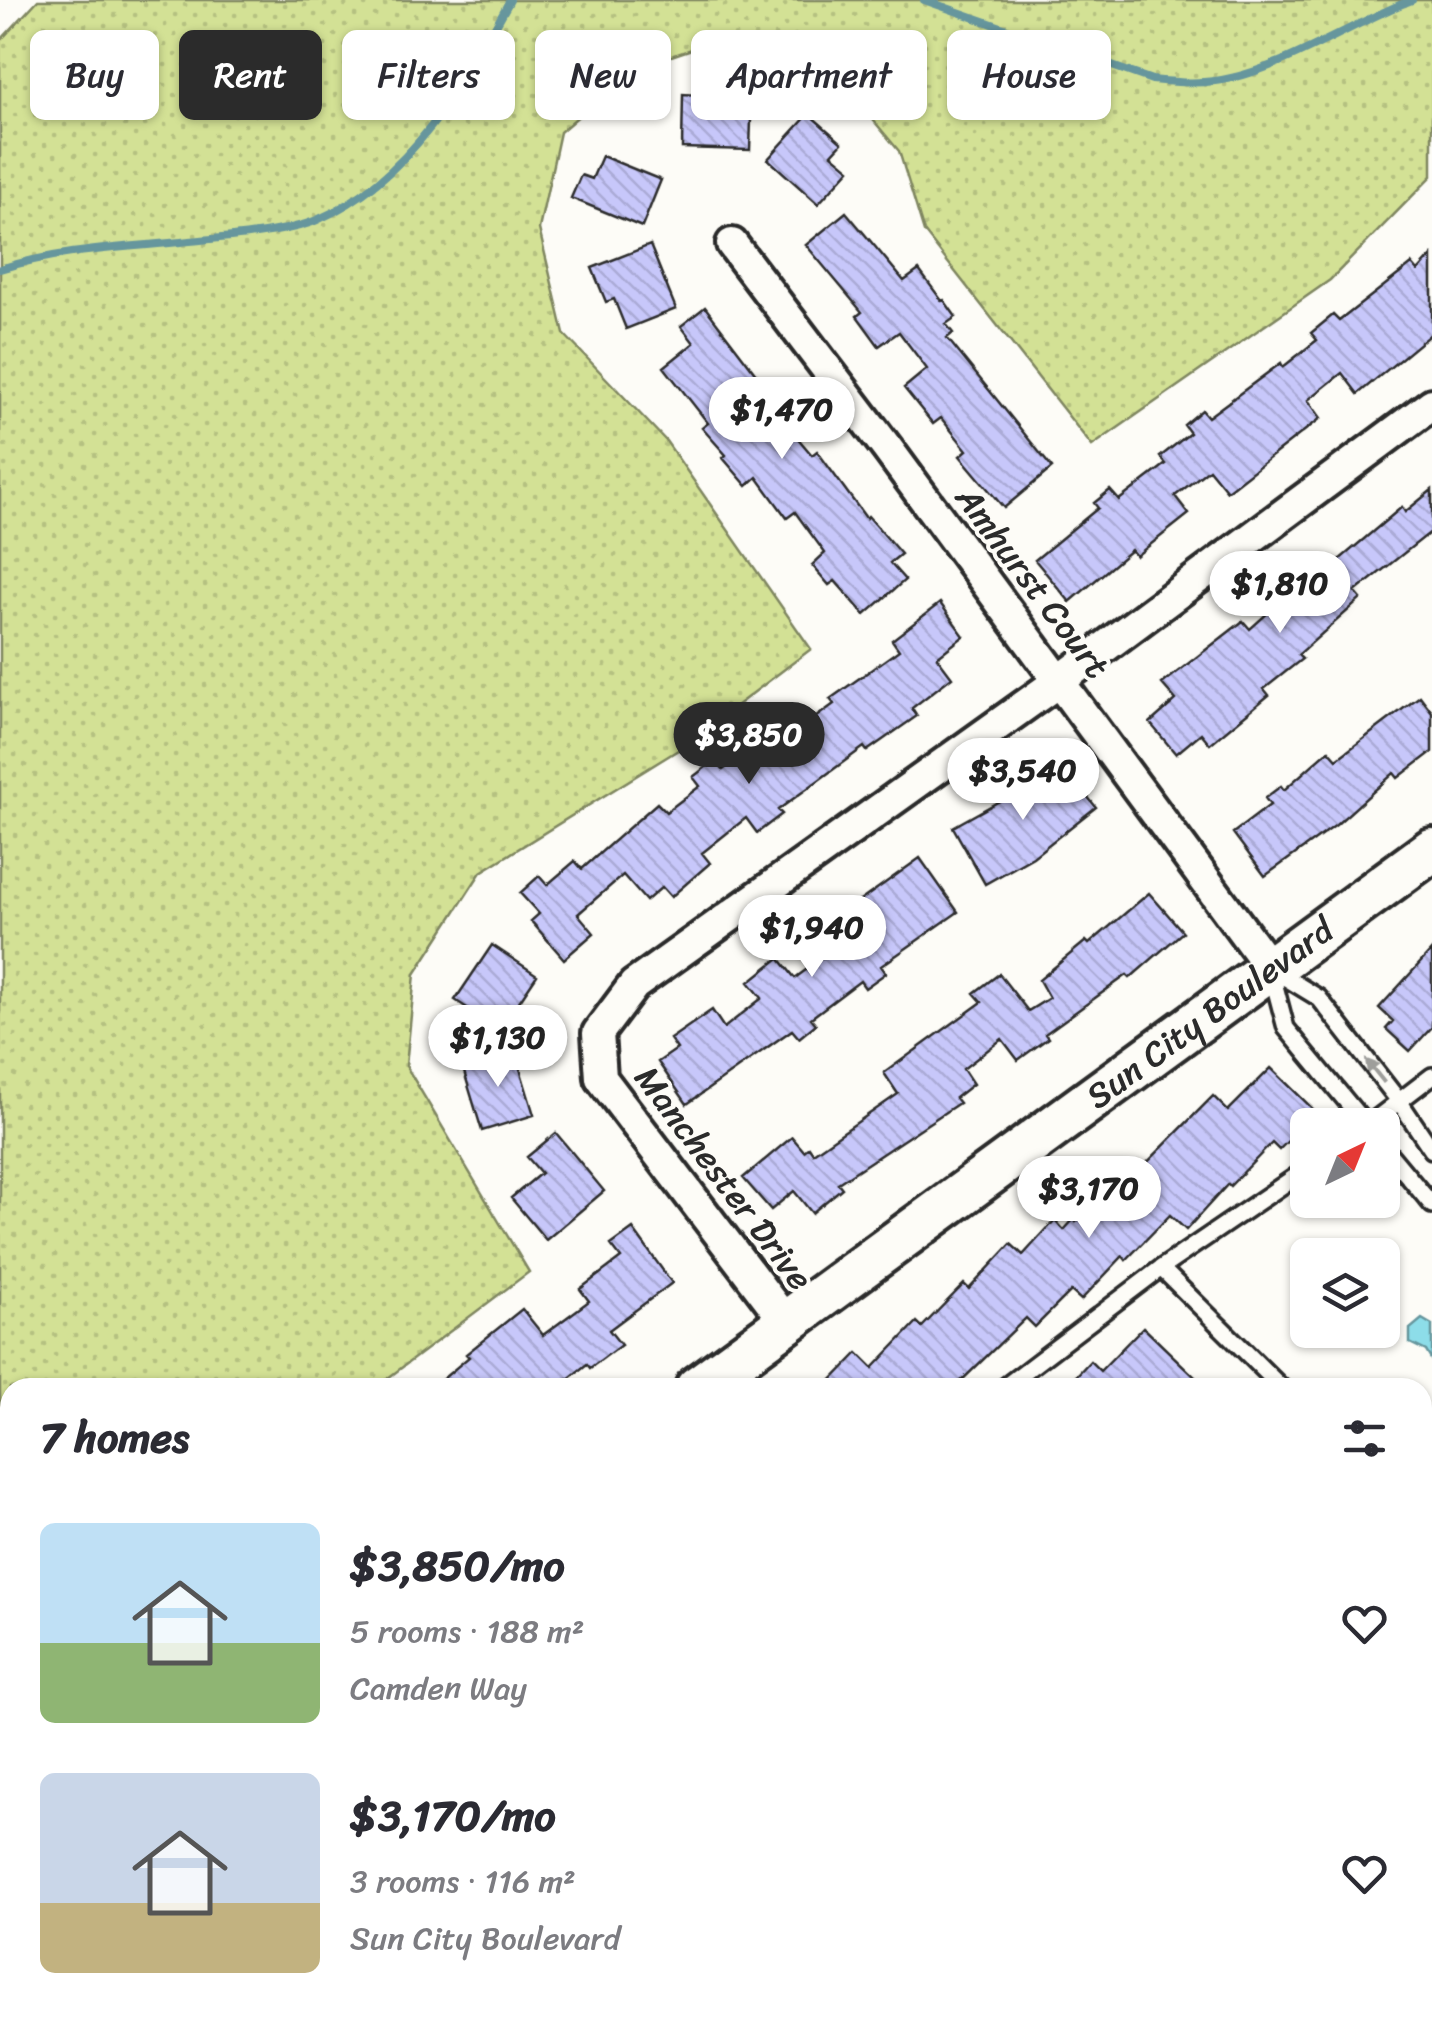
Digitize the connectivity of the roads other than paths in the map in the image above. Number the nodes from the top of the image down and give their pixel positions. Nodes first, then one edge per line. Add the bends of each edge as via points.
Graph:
1 (732, 244) dead end
2 (1432, 404) edge
3 (1059, 681) junction
4 (1432, 850) edge
5 (1270, 968) junction
6 (1432, 1076) edge
7 (1399, 1100) junction
8 (1353, 1108) edge
9 (1389, 1108) edge
10 (1432, 1150) edge
11 (1400, 1167) edge
12 (1290, 1180) edge
13 (1432, 1205) edge
14 (1162, 1268) junction
15 (787, 1323) junction
16 (711, 1378) edge
17 (1016, 1378) edge
18 (1272, 1378) edge

1 - 3 street, Amhurst Court
2 - 3 street
3 - 5 street, Amhurst Court
3 - 15 street, Manchester Drive via 634,984 598,1033 602,1078
4 - 5 street, Sun City Boulevard
7 -> 5 lane via 1319,998
5 - 8 lane via 1286,1028
5 - 15 street, Sun City Boulevard
6 - 7 lane
7 - 9 lane
7 - 10 lane
11 - 13 lane
12 - 14 lane
14 - 17 lane
14 - 18 lane
15 - 16 street, Sun City Boulevard

